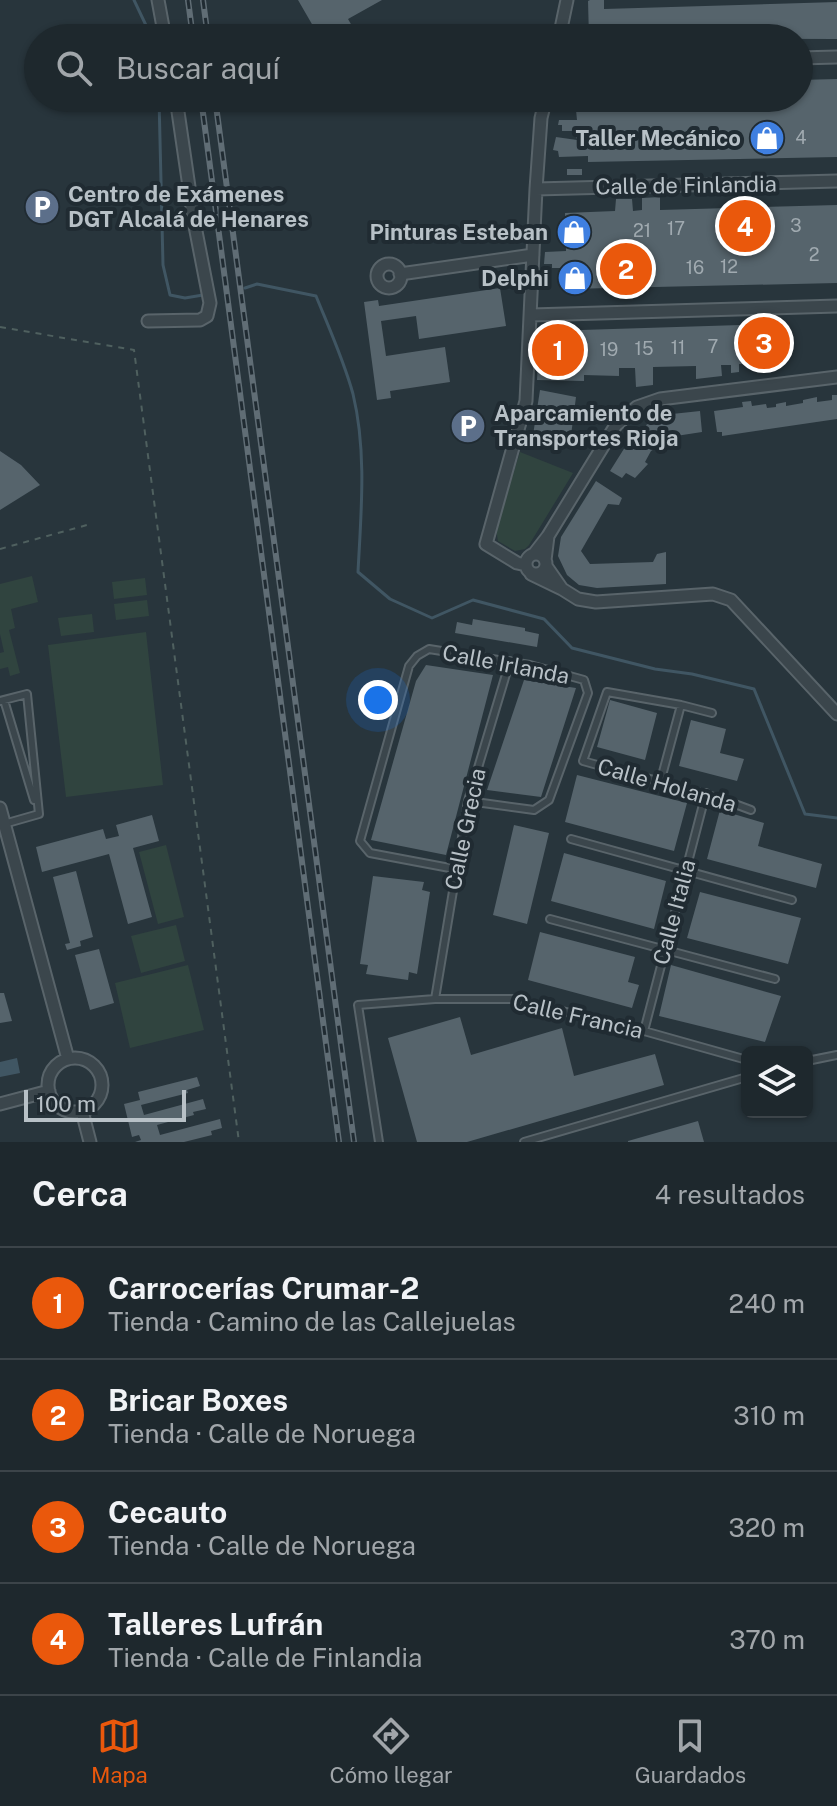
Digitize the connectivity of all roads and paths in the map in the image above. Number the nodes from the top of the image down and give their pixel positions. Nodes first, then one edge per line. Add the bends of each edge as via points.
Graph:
1 (158, 0) edge
2 (567, 0) edge
3 (162, 24) edge
4 (562, 24) edge
5 (837, 57) edge
6 (813, 58) edge
7 (178, 112) edge
8 (542, 112) edge
9 (837, 181) edge
10 (536, 189) junction
11 (533, 255) junction
12 (400, 274) dead end
13 (837, 306) edge
14 (531, 315) junction
15 (148, 321) dead end
16 (0, 327) edge
17 (837, 377) edge
18 (87, 525) dead end
19 (0, 549) edge
20 (542, 560) junction
21 (528, 569) junction
22 (562, 589) junction
23 (510, 661) junction
24 (2, 701) edge
25 (681, 705) junction
26 (712, 713) dead end
27 (837, 714) edge
28 (660, 783) junction
29 (706, 793) junction
30 (468, 801) junction
31 (0, 808) edge
32 (751, 810) dead end
33 (39, 814) junction
34 (2, 824) edge
35 (571, 839) dead end
36 (455, 869) junction
37 (685, 870) junction
38 (792, 900) dead end
39 (550, 919) dead end
40 (665, 948) junction
41 (775, 979) dead end
42 (435, 999) junction
43 (644, 1031) junction
44 (837, 1055) edge
45 (741, 1058) edge
46 (68, 1059) junction
47 (813, 1060) edge
48 (741, 1079) edge
49 (49, 1091) junction
50 (0, 1104) edge
51 (82, 1111) junction
52 (90, 1142) edge
53 (239, 1142) edge
54 (379, 1142) edge
55 (524, 1142) edge

1 - 3 street
2 - 4 street
5 - 6 street
7 - 15 street via 210,303 207,316 200,320
8 - 10 street
9 - 10 street, Calle de Finlandia
10 - 11 street
11 - 12 street
11 - 14 street
13 - 14 street
14 - 21 street via 526,401 486,544
16 - 53 path via 134,350
17 - 20 street via 660,399 637,407 616,425 548,536
18 - 19 path
20 - 21 street via 527,559
20 - 21 street via 541,574
20 - 22 street
21 - 22 street
22 - 27 street via 596,602 713,594 731,600
23 - 30 lane, Calle Grecia
23 - 30 lane, Calle Irlanda via 584,680 588,693 549,800 534,810
23 - 36 lane, Calle Irlanda via 429,649 417,656 409,666 360,841 370,853
24 - 33 lane
24 - 33 lane via 27,694
25 - 26 lane
25 - 28 lane
25 - 28 lane, Calle Holanda via 607,692 583,761
28 - 29 lane, Calle Holanda
29 - 32 lane, Calle Holanda
29 - 37 lane, Calle Italia
30 - 36 lane, Calle Grecia
31 - 34 street
33 - 34 lane
34 - 46 street
35 - 37 lane
36 - 42 lane, Calle Grecia
37 - 38 lane
37 - 40 lane, Calle Italia
39 - 40 lane
40 - 41 lane
40 - 43 lane, Calle Italia
42 - 43 lane, Calle Francia via 513,999
42 - 54 lane, Calle Francia via 358,1005
43 - 45 lane, Calle Francia
44 - 47 lane
46 - 49 street via 50,1075
46 - 51 street via 84,1060 101,1078 96,1102
48 - 55 lane
49 - 50 street
49 - 51 street via 65,1110
51 - 52 street

